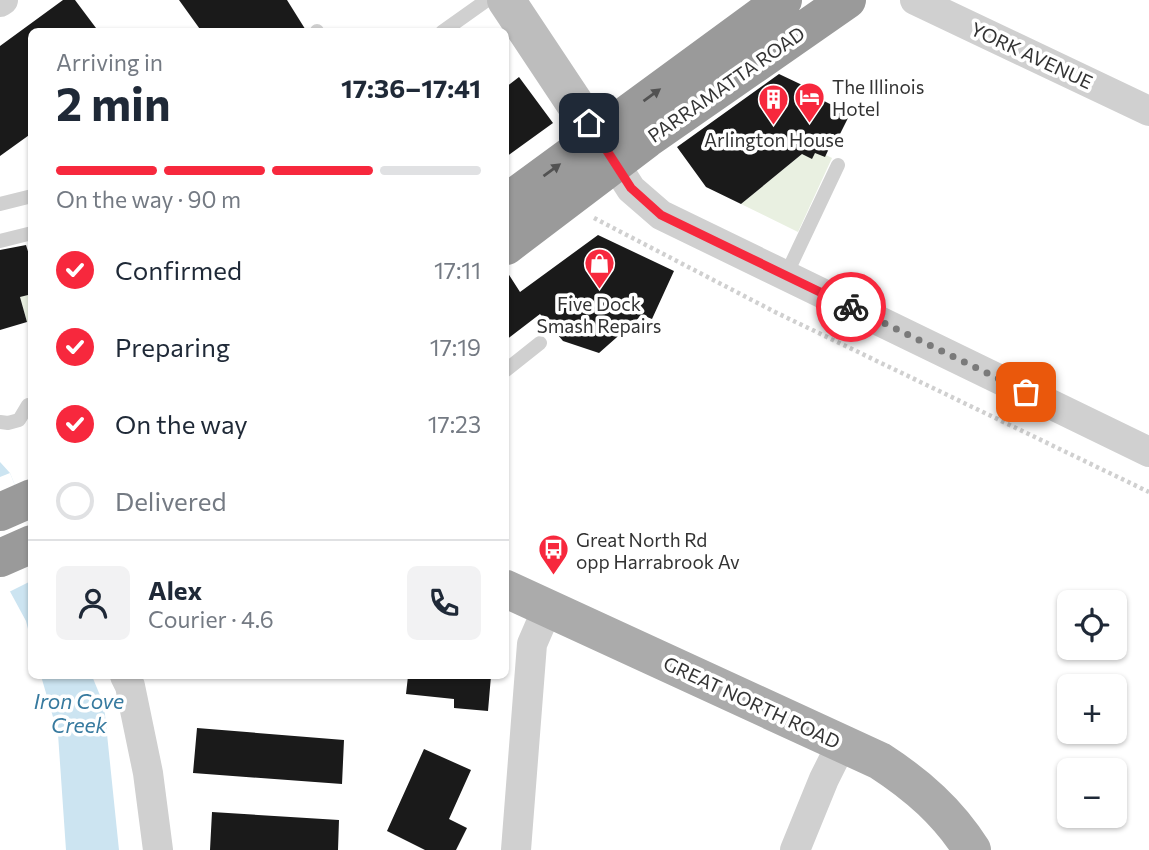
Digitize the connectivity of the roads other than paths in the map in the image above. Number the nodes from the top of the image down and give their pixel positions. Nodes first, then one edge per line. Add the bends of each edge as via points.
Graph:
1 (487, 0) edge
2 (506, 0) edge
3 (783, 0) edge
4 (847, 0) edge
5 (915, 0) edge
6 (448, 28) edge
7 (1149, 111) edge
8 (606, 150) junction
9 (838, 165) dead end
10 (28, 197) edge
11 (509, 202) edge
12 (0, 204) edge
13 (28, 234) edge
14 (0, 242) edge
15 (509, 243) edge
16 (786, 275) junction
17 (540, 343) dead end
18 (509, 368) edge
19 (28, 404) dead end
20 (0, 422) edge
21 (1149, 452) edge
22 (28, 546) edge
23 (0, 558) edge
24 (509, 590) edge
25 (548, 607) junction
26 (126, 679) edge
27 (842, 743) junction
28 (158, 850) edge
29 (516, 850) edge
30 (795, 850) edge
31 (972, 850) edge

1 - 6 lane
2 - 8 street
8 -> 3 highway, PARRAMATTA ROAD
4 - 8 highway, PARRAMATTA ROAD
5 - 7 street, YORK AVENUE
11 -> 8 highway, PARRAMATTA ROAD
8 - 15 highway, PARRAMATTA ROAD
8 - 16 street via 631,188 661,215
9 - 16 lane
10 - 12 lane
13 - 14 lane
16 - 21 street
17 - 18 lane
19 - 20 lane via 19,420
22 - 23 highway
24 - 25 main road, GREAT NORTH ROAD
25 - 27 main road, GREAT NORTH ROAD
25 - 29 street via 532,644
26 - 28 street via 148,773
27 - 30 street
27 - 31 main road, GREAT NORTH ROAD via 909,780 936,803

